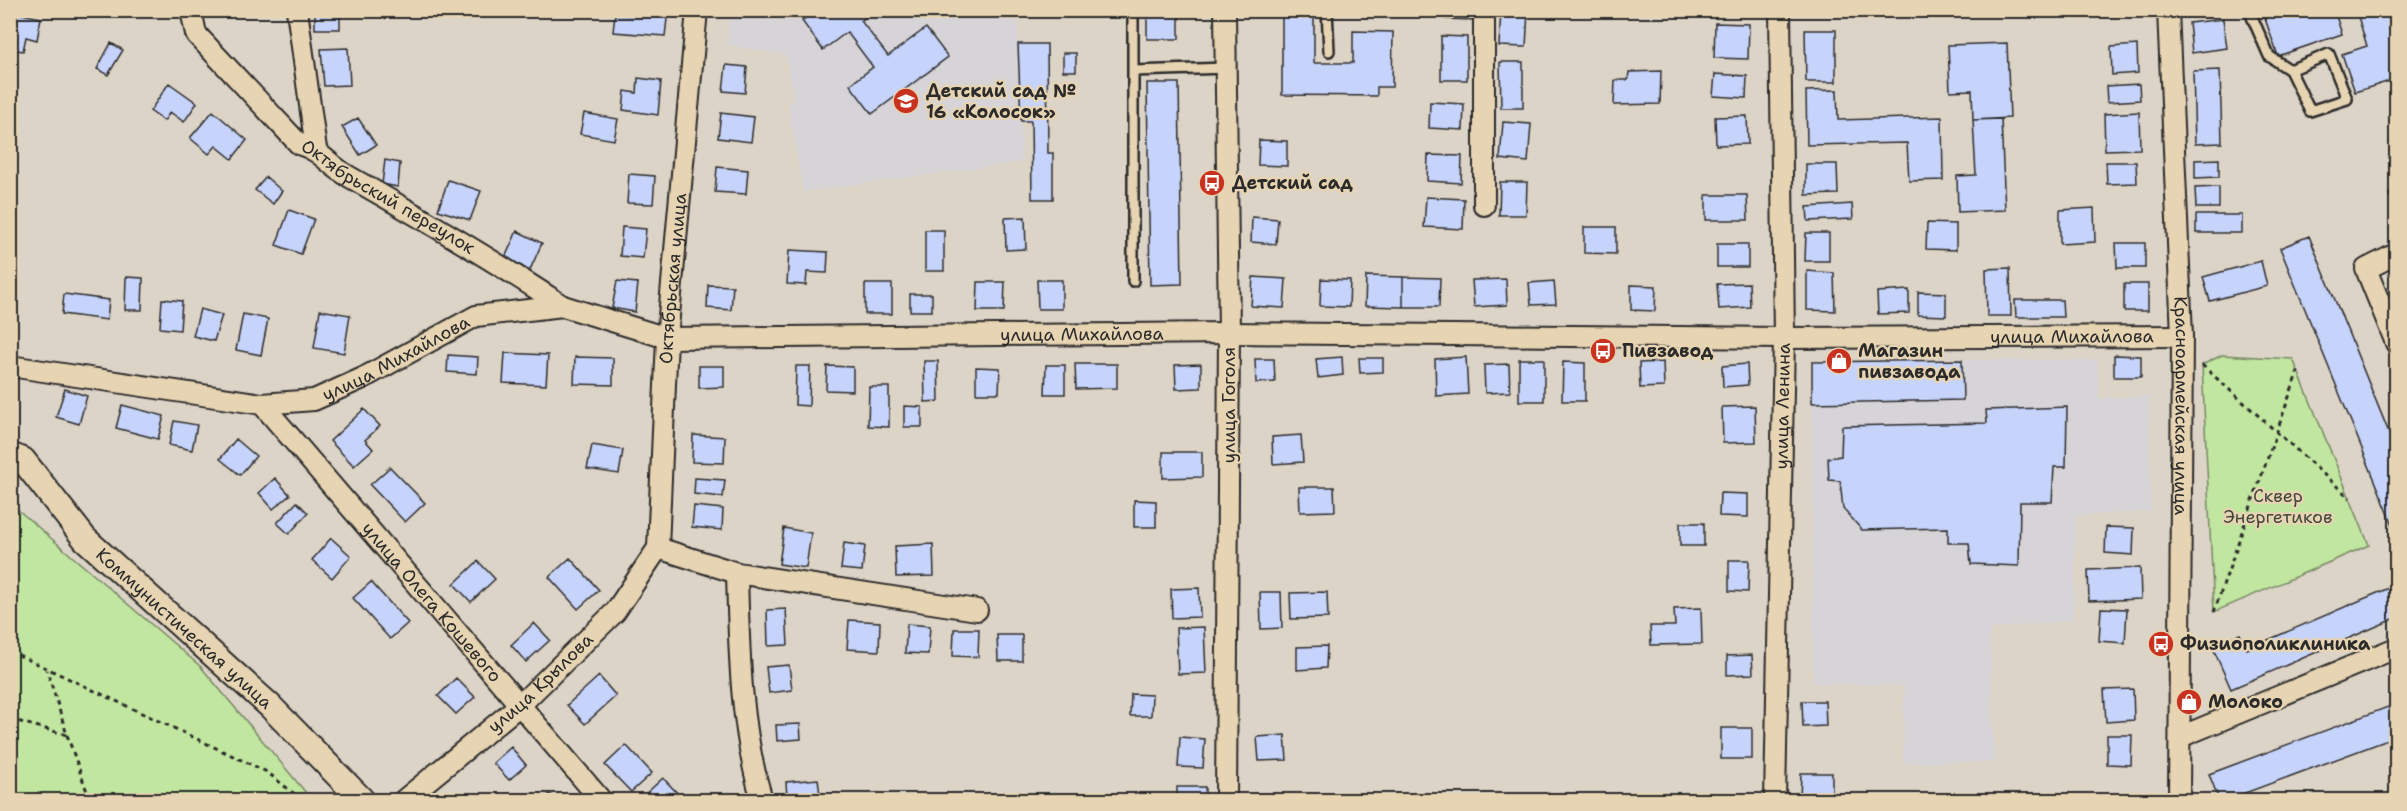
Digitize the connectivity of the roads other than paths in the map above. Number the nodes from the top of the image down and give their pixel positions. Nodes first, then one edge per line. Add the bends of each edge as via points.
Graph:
1 (191, 10) edge
2 (297, 10) edge
3 (697, 10) edge
4 (1133, 10) edge
5 (1225, 10) edge
6 (1327, 10) edge
7 (1484, 10) edge
8 (1780, 10) edge
9 (2168, 10) edge
10 (2249, 10) edge
11 (1329, 51) dead end
12 (1227, 68) junction
13 (1133, 70) junction
14 (2290, 70) junction
15 (316, 149) junction
16 (1484, 205) dead end
17 (2397, 254) edge
18 (1133, 281) dead end
19 (563, 306) junction
20 (1229, 333) junction
21 (2182, 336) junction
22 (667, 338) junction
23 (1784, 338) junction
24 (2397, 343) edge
25 (10, 366) edge
26 (262, 404) junction
27 (10, 455) edge
28 (658, 548) junction
29 (737, 573) junction
30 (977, 610) dead end
31 (2397, 648) edge
32 (521, 704) junction
33 (2180, 737) junction
34 (362, 801) edge
35 (404, 801) edge
36 (601, 801) edge
37 (762, 801) edge
38 (1226, 801) edge
39 (1775, 801) edge
40 (2179, 801) edge

1 - 15 street, Октябрьский переулок via 196,34 299,144
2 - 15 street
3 - 22 street, Октябрьская улица
4 - 13 lane
5 - 12 street, улица Гоголя
6 - 11 lane
7 - 16 street
8 - 23 street, улица Ленина
9 - 21 street, Красноармейская улица
10 - 14 lane via 2269,56
12 - 13 lane
12 - 20 street, улица Гоголя
13 - 18 lane
14 - 14 lane via 2330,54 2347,99 2310,111
15 - 19 street, Октябрьский переулок via 343,173 468,244
17 - 24 street via 2366,269
19 - 22 street, улица Михайлова
19 - 26 street, улица Михайлова via 476,316 363,378 314,400
20 - 22 street, улица Михайлова
20 - 23 street, улица Михайлова
20 - 38 street, улица Гоголя
21 - 23 street, улица Михайлова
21 - 33 street, Красноармейская улица
22 - 28 street, Октябрьская улица
23 - 39 street, улица Ленина
25 - 26 street, улица Михайлова
26 - 32 street, улица Олега Кошевого
27 - 34 street, Коммунистическая улица via 24,460 85,538 270,706
28 - 29 street
28 - 32 street, улица Крылова via 615,612
29 - 30 street
29 - 37 street via 740,671 754,774
31 - 33 street
32 - 35 street, улица Крылова
32 - 36 street, улица Олега Кошевого
33 - 40 street, Красноармейская улица

